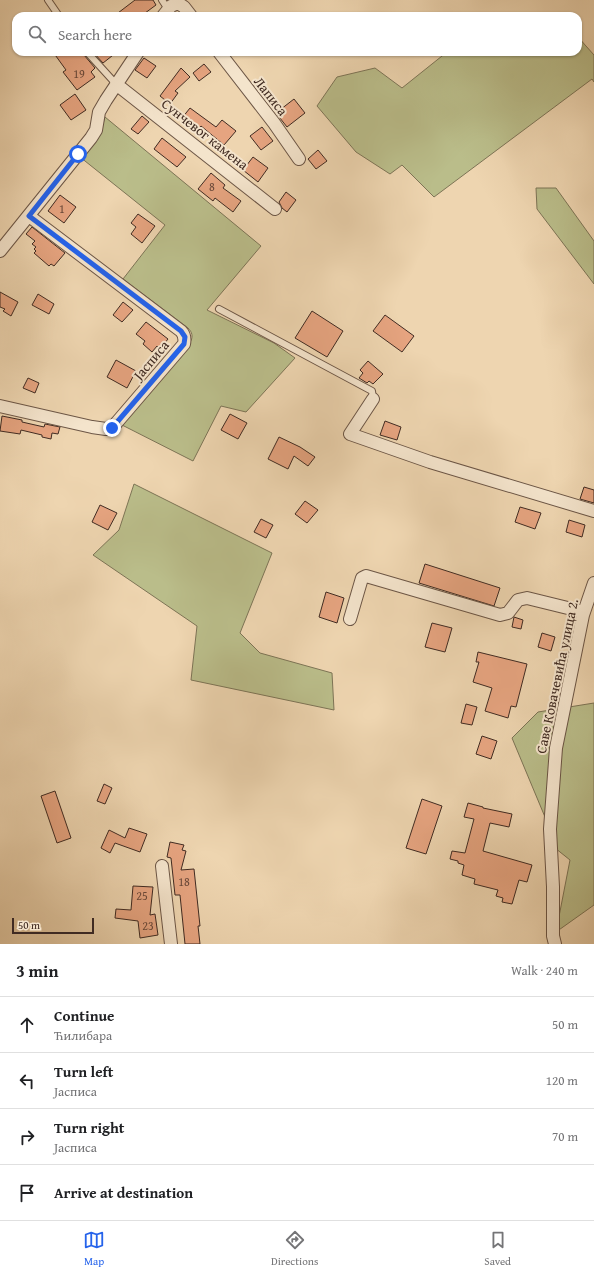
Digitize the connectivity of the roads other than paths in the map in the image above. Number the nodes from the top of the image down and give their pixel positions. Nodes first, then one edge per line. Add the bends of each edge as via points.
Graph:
1 (48, 0) edge
2 (166, 8) edge
3 (56, 12) edge
4 (187, 12) edge
5 (91, 56) edge
6 (135, 56) edge
7 (222, 56) edge
8 (116, 84) junction
9 (299, 159) dead end
10 (275, 209) dead end
11 (29, 216) junction
12 (0, 251) edge
13 (219, 309) dead end
14 (373, 399) joint
15 (0, 406) edge
16 (594, 511) edge
17 (594, 583) edge
18 (584, 612) junction
19 (350, 619) dead end
20 (162, 866) dead end
21 (171, 944) edge
22 (555, 944) edge

1 - 3 lane
2 - 4 street via 175,3 180,4
5 - 8 lane
6 - 8 street
7 - 9 street, Лаписа
8 - 10 street, Сунчевог камена
8 - 11 street via 101,109 96,130
11 - 12 street
11 - 15 street, Јасписа via 181,331 185,340 175,356 112,428 104,429
13 - 14 lane via 372,391
14 - 16 street via 350,434 430,462
17 - 18 street, Саве Ковачевића улица 2.
18 - 19 street via 527,598 518,600 508,613 500,615 366,576 362,578
18 - 22 street, Саве Ковачевића улица 2. via 556,748 550,829
20 - 21 street

